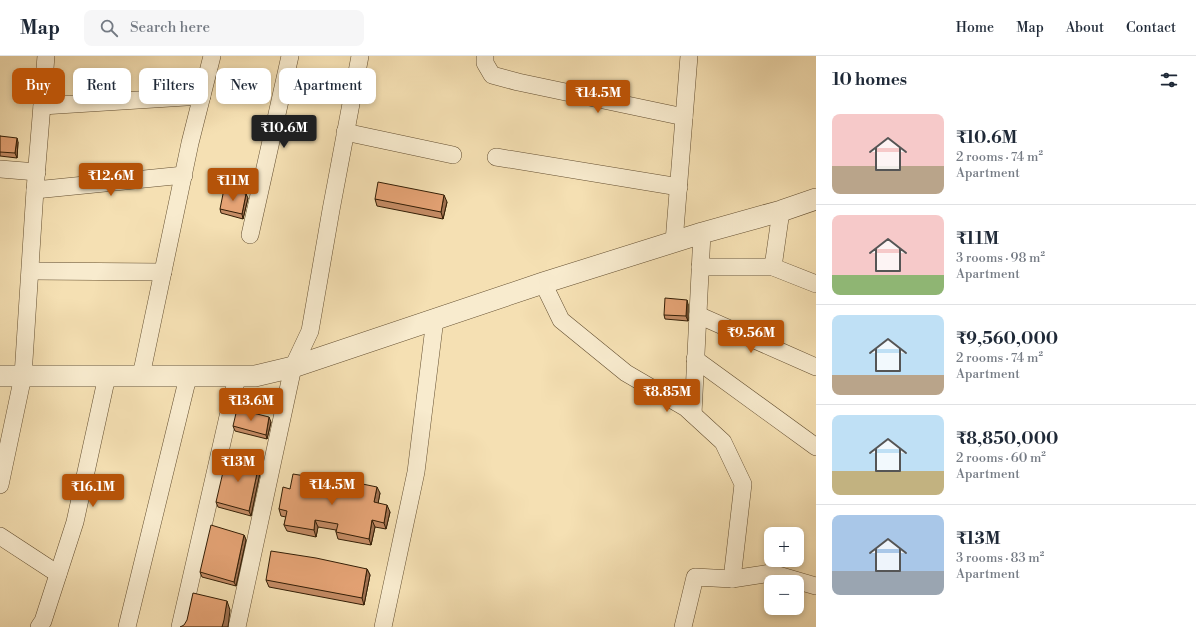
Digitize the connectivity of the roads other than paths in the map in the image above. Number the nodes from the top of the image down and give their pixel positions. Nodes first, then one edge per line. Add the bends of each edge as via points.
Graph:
1 (46, 56) edge
2 (212, 56) edge
3 (290, 56) edge
4 (360, 56) edge
5 (485, 56) edge
6 (689, 56) edge
7 (208, 72) edge
8 (139, 100) edge
9 (200, 104) edge
10 (42, 106) junction
11 (684, 117) junction
12 (346, 132) junction
13 (453, 156) dead end
14 (496, 157) dead end
15 (0, 169) edge
16 (37, 172) junction
17 (184, 175) junction
18 (679, 187) junction
19 (35, 190) junction
20 (816, 199) edge
21 (781, 211) junction
22 (702, 233) junction
23 (250, 235) dead end
24 (674, 242) junction
25 (700, 267) junction
26 (773, 267) junction
27 (31, 271) junction
28 (163, 272) junction
29 (543, 283) junction
30 (816, 284) edge
31 (698, 315) junction
32 (435, 319) junction
33 (695, 359) junction
34 (293, 367) junction
35 (816, 367) edge
36 (0, 376) edge
37 (23, 376) junction
38 (107, 376) junction
39 (141, 376) junction
40 (188, 376) junction
41 (237, 377) junction
42 (693, 414) junction
43 (816, 447) edge
44 (0, 485) edge
45 (0, 536) edge
46 (58, 574) junction
47 (732, 579) junction
48 (816, 586) edge
49 (40, 627) edge
50 (127, 627) edge
51 (180, 627) edge
52 (237, 627) edge
53 (383, 627) edge
54 (683, 627) edge

1 - 10 street
2 - 7 street
3 - 23 street
4 - 12 street
5 - 11 street via 485,63 492,74 518,82
6 - 11 street
8 - 10 street
9 - 17 street
10 - 16 street
11 - 18 street
12 - 13 street
12 - 34 street via 310,331
14 - 18 street
15 - 16 street
16 - 19 street
17 - 19 street
17 - 28 street
18 - 24 street
19 - 27 street
20 - 21 street
21 - 22 street
21 - 26 street
22 - 24 street
22 - 25 street
24 - 29 street
25 - 26 street
25 - 31 street
26 - 30 street
27 - 28 street
27 - 37 street
28 - 39 street
29 - 32 street
29 - 42 street via 561,320 626,373
31 - 33 street
31 - 35 street
32 - 34 street
32 - 53 street via 416,472
33 - 42 street
33 - 43 street
34 - 41 street via 255,376
34 - 52 street
36 - 37 street
37 - 38 street
37 - 44 street
38 - 39 street
38 - 46 street via 75,522
39 - 40 street
40 - 41 street
40 - 50 street
41 - 51 street
42 - 47 street via 723,442 743,484
45 - 46 street
46 - 49 street
47 - 48 street via 771,572
47 - 54 street via 695,577

